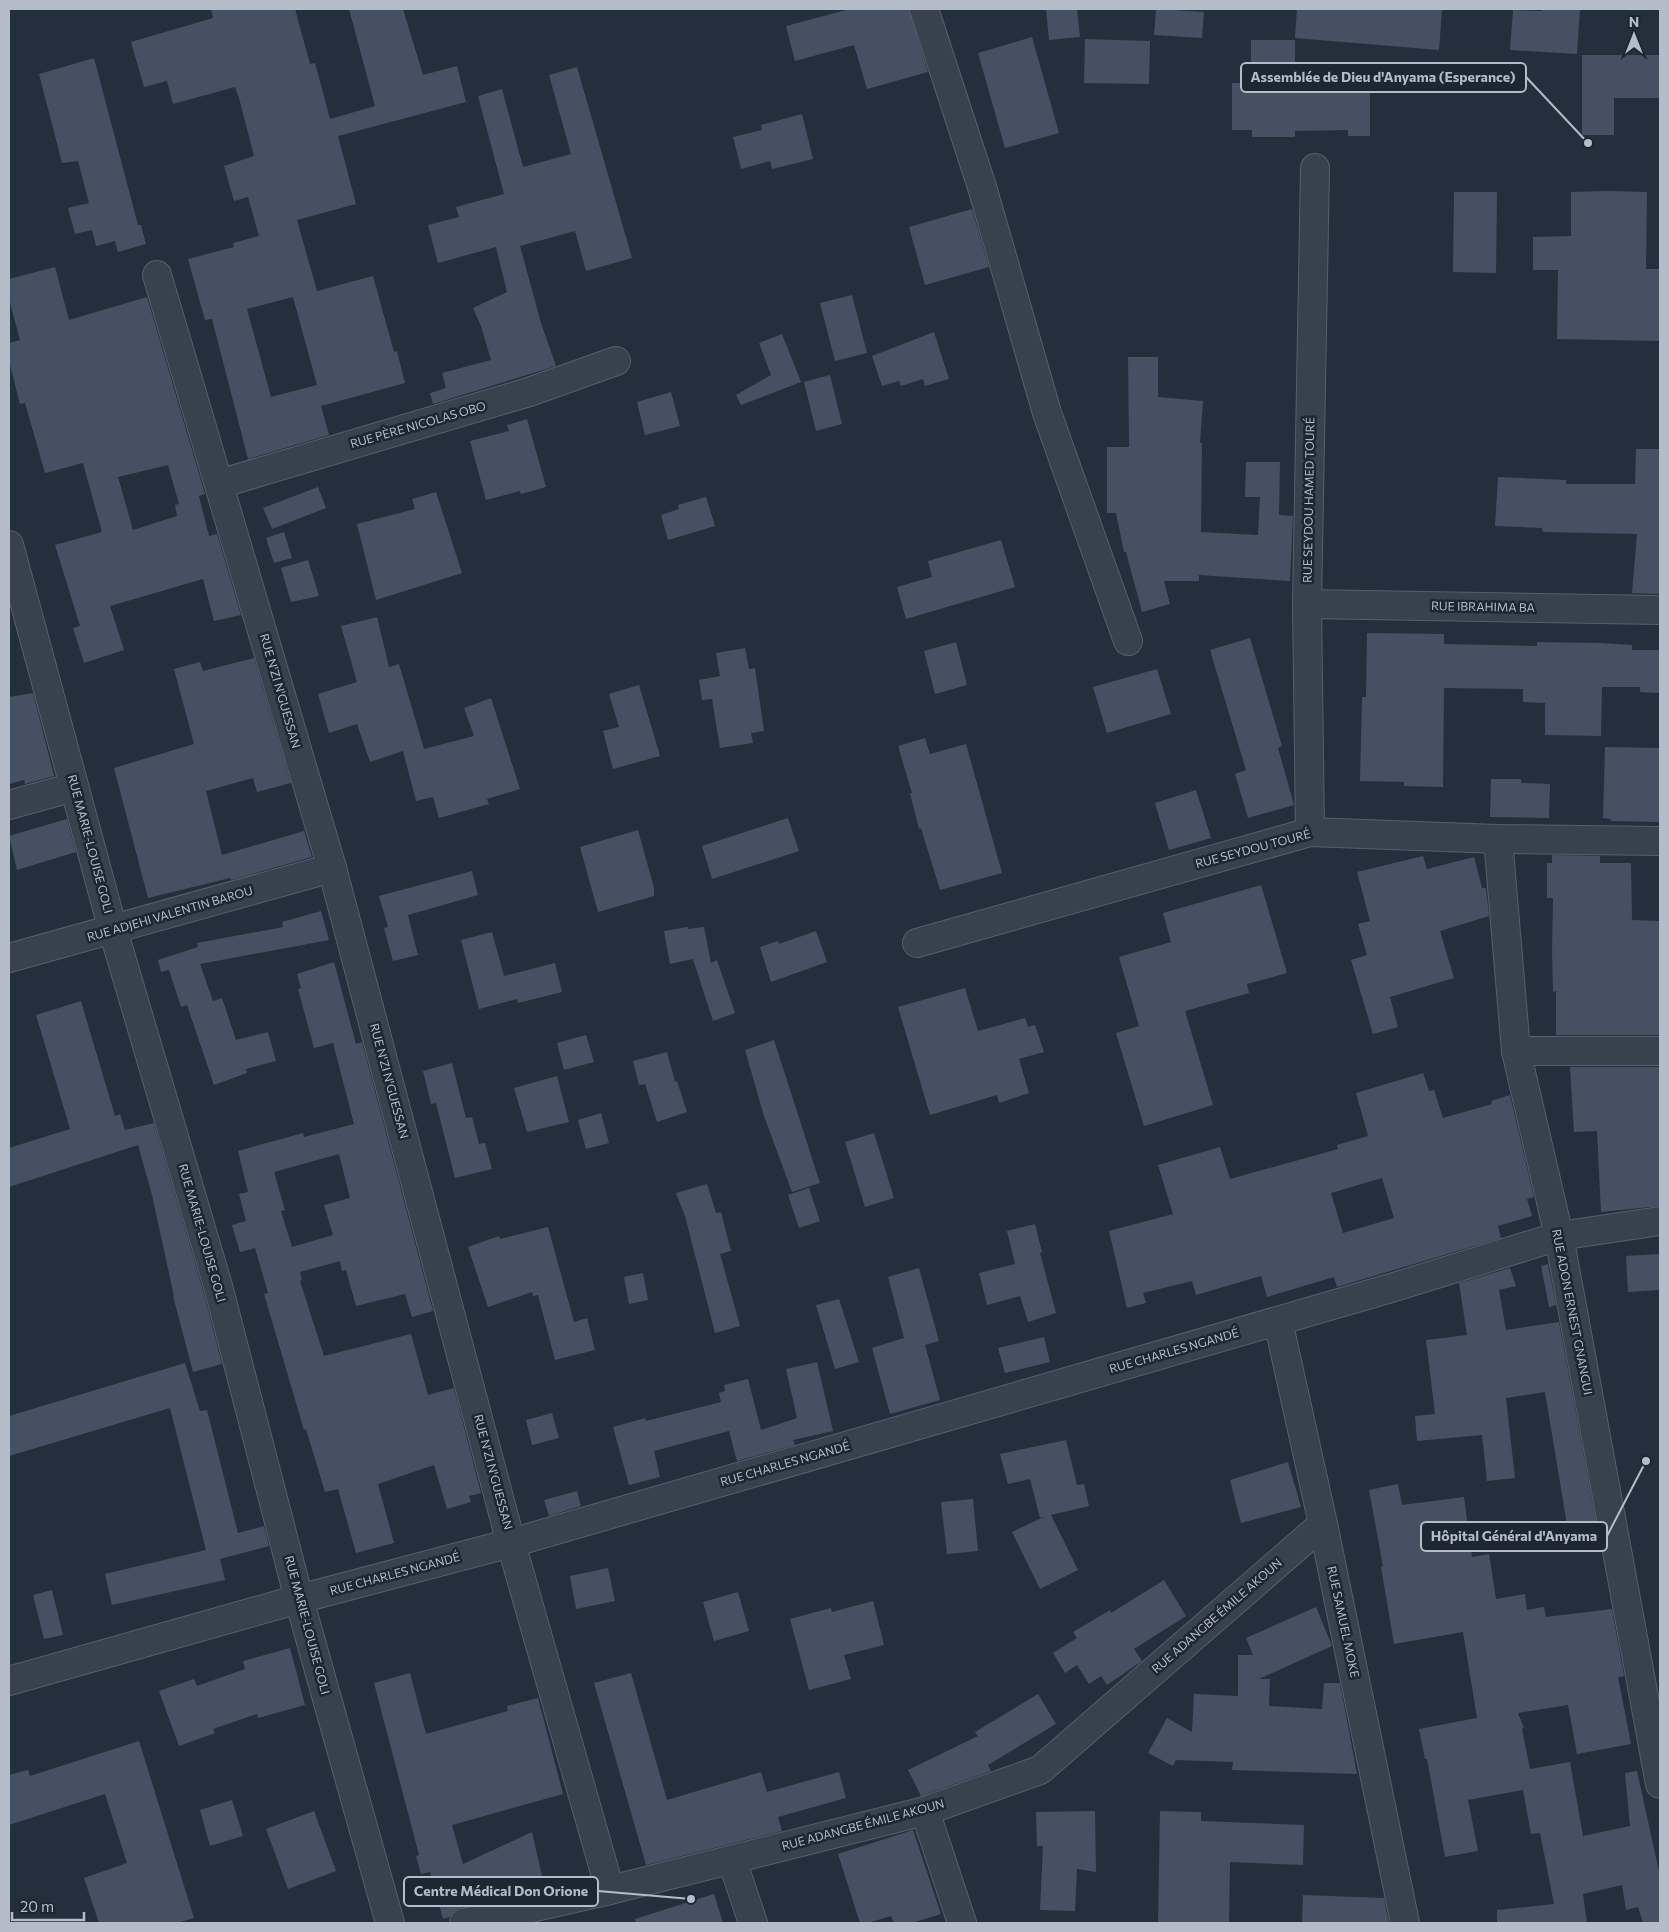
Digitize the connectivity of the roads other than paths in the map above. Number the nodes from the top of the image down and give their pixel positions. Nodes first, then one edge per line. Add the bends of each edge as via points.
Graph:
1 (924, 9) edge
2 (1315, 168) dead end
3 (157, 275) dead end
4 (616, 361) dead end
5 (219, 484) junction
6 (9, 545) edge
7 (1307, 604) junction
8 (1660, 610) edge
9 (1128, 642) dead end
10 (74, 787) junction
11 (9, 805) edge
12 (1310, 832) junction
13 (1498, 839) junction
14 (1660, 841) edge
15 (332, 868) junction
16 (113, 930) junction
17 (917, 943) dead end
18 (9, 958) edge
19 (1516, 1051) junction
20 (1660, 1051) edge
21 (1660, 1221) edge
22 (1558, 1236) junction
23 (1278, 1321) junction
24 (1323, 1524) junction
25 (511, 1543) junction
26 (299, 1599) junction
27 (9, 1681) edge
28 (1660, 1784) edge
29 (925, 1811) junction
30 (732, 1860) junction
31 (610, 1890) junction
32 (390, 1923) edge
33 (464, 1923) edge
34 (753, 1923) edge
35 (962, 1923) edge
36 (1405, 1923) edge

1 - 9 street via 982,187 1047,413
2 - 7 street, RUE SEYDOU HAMED TOURÉ
3 - 5 street, RUE N'ZI N'GUESSAN
4 - 5 street, RUE PÈRE NICOLAS OBO via 529,392
5 - 15 street, RUE N'ZI N'GUESSAN
6 - 10 street, RUE MARIE-LOUISE GOLI
7 - 8 street, RUE IBRAHIMA BA
7 - 12 street, RUE SEYDOU HAMED TOURÉ
10 - 11 street
10 - 16 street, RUE MARIE-LOUISE GOLI
12 - 13 street, RUE SEYDOU TOURÉ
12 - 17 street, RUE SEYDOU TOURÉ
13 - 14 street, RUE SEYDOU TOURÉ
13 - 19 street, RUE ADON ERNEST GNANGUI
15 - 16 street, RUE ADJEHI VALENTIN BAROU
15 - 25 street, RUE N'ZI N'GUESSAN
16 - 18 street, RUE ADJEHI VALENTIN BAROU
16 - 26 street, RUE MARIE-LOUISE GOLI via 218,1286
19 - 20 street
19 - 22 street, RUE ADON ERNEST GNANGUI
21 - 22 street, RUE CHARLES NGANDÉ
22 - 23 street, RUE CHARLES NGANDÉ
22 - 28 street, RUE ADON ERNEST GNANGUI
23 - 24 street, RUE SAMUEL MOKE
23 - 25 street, RUE CHARLES NGANDÉ
24 - 29 street, RUE ADANGBE ÉMILE AKOUN via 1040,1770
24 - 36 street, RUE SAMUEL MOKE
25 - 26 street, RUE CHARLES NGANDÉ
25 - 31 street, RUE N'ZI N'GUESSAN
26 - 27 street, RUE CHARLES NGANDÉ
26 - 32 street, RUE MARIE-LOUISE GOLI
29 - 30 street, RUE ADANGBE ÉMILE AKOUN
29 - 35 street
30 - 31 street, RUE ADANGBE ÉMILE AKOUN
30 - 34 street
31 - 33 street, RUE ADANGBE ÉMILE AKOUN

